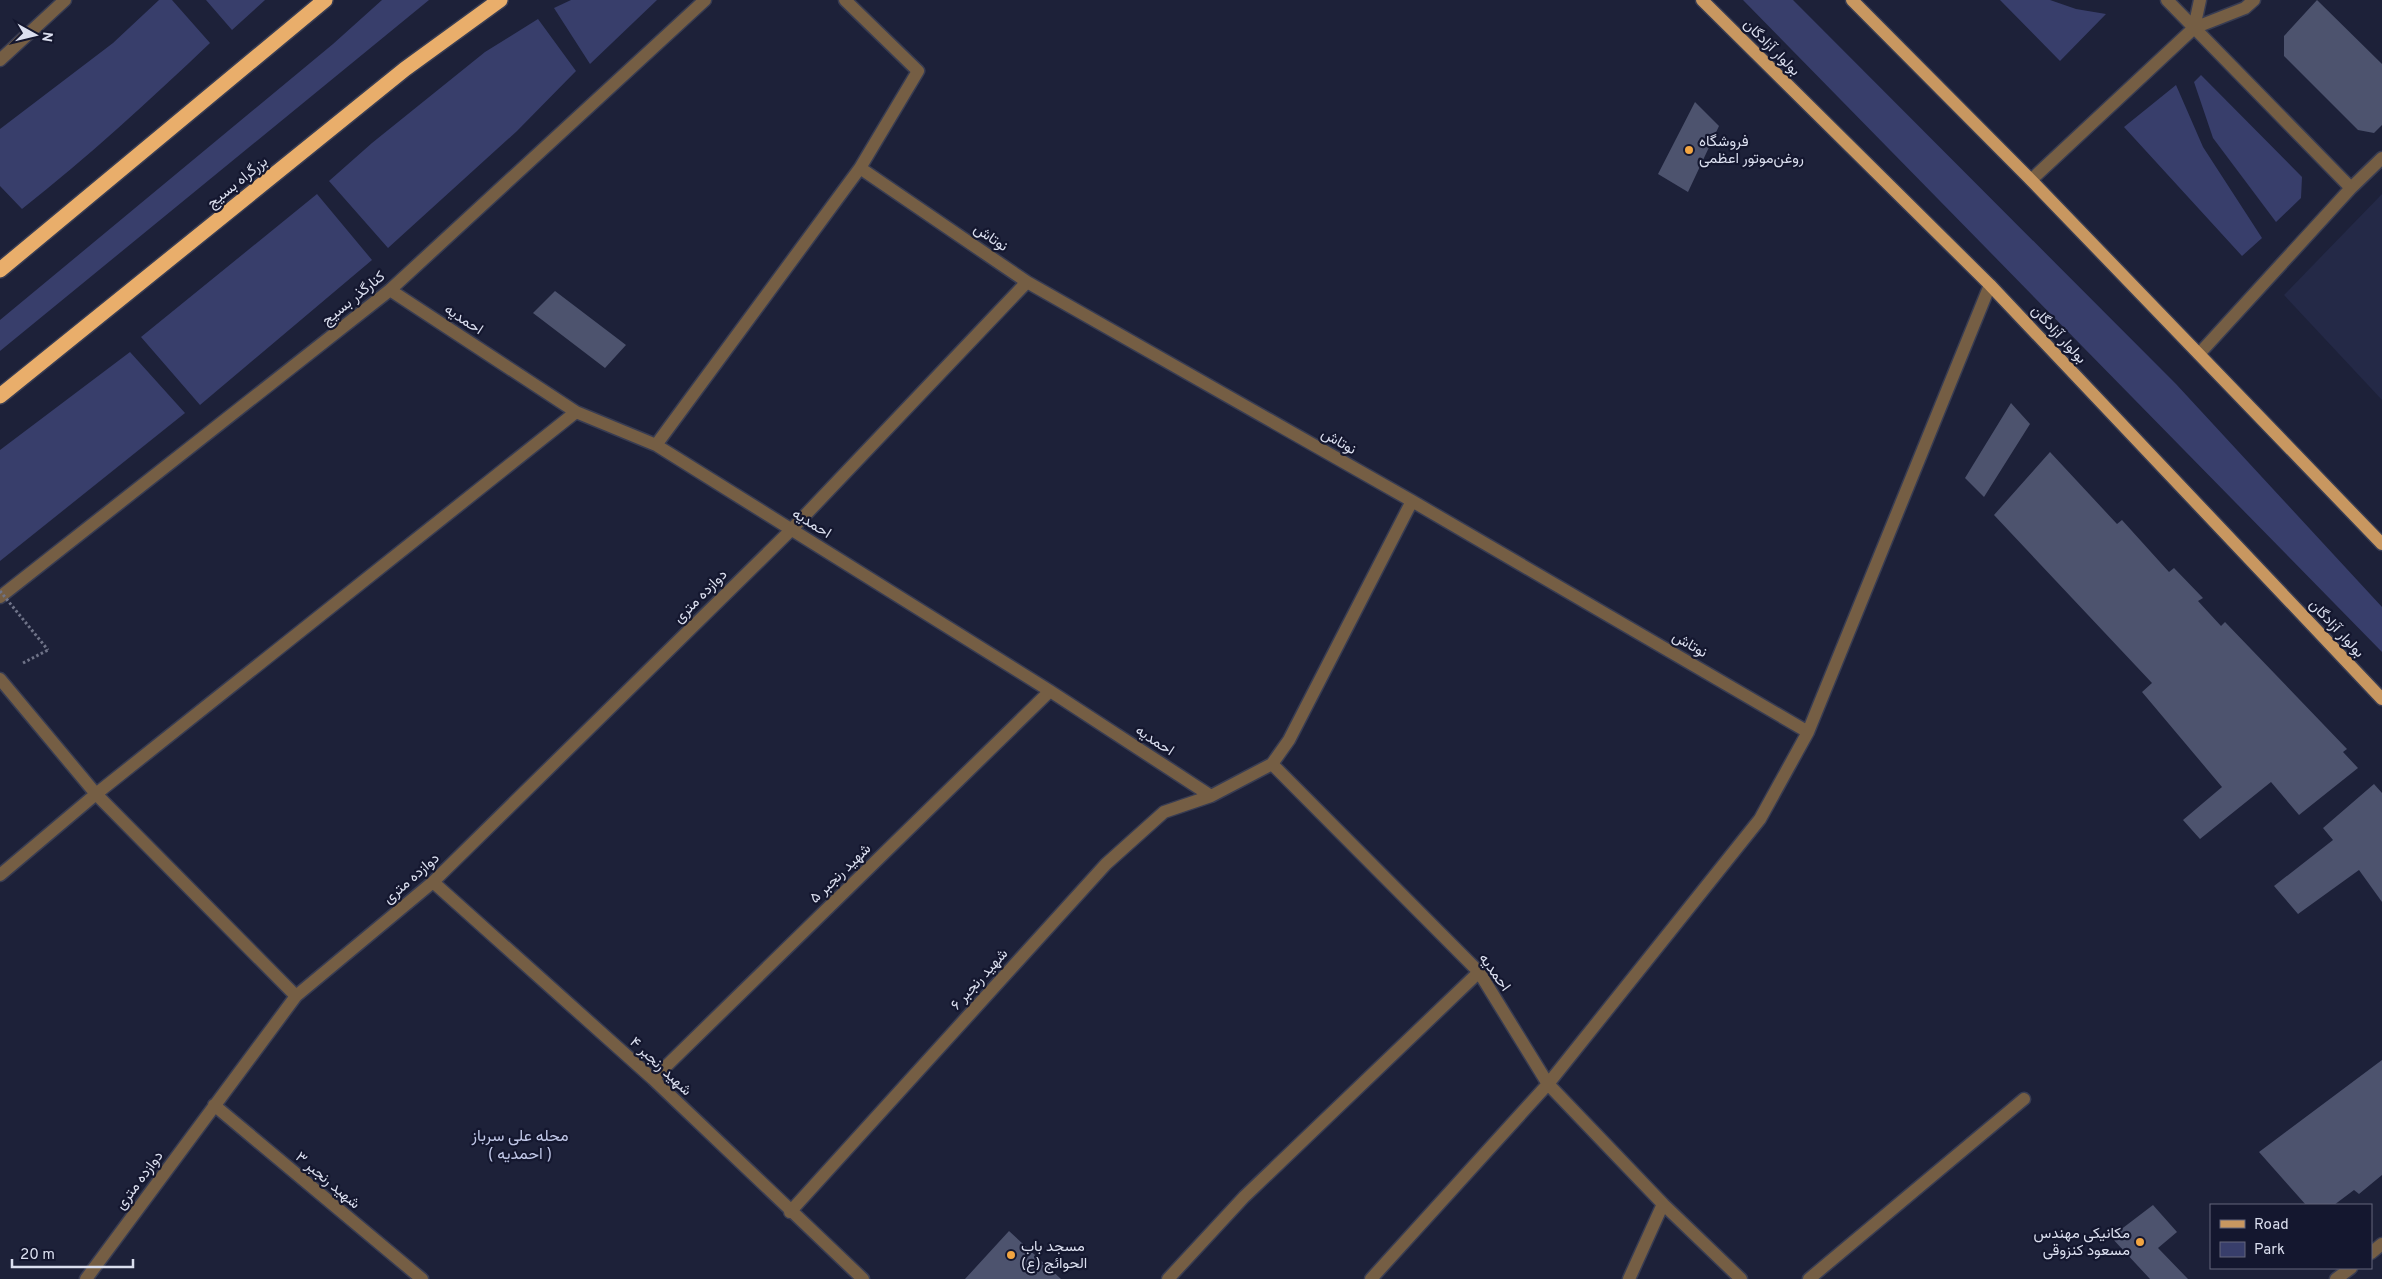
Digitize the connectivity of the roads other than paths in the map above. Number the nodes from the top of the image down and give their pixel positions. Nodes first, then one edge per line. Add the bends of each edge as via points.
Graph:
1 (65, 0) edge
2 (325, 0) edge
3 (500, 0) edge
4 (705, 0) edge
5 (845, 0) edge
6 (1702, 0) edge
7 (1852, 0) edge
8 (2167, 0) edge
9 (2200, 0) edge
10 (2254, 0) edge
11 (2194, 28) junction
12 (0, 60) edge
13 (2382, 158) edge
14 (860, 168) junction
15 (2032, 180) junction
16 (2351, 188) junction
17 (0, 270) edge
18 (1027, 282) junction
19 (1990, 285) junction
20 (390, 290) junction
21 (2200, 354) junction
22 (0, 396) edge
23 (576, 412) junction
24 (656, 445) junction
25 (1412, 501) junction
26 (791, 530) junction
27 (2382, 544) edge
28 (0, 597) edge
29 (0, 679) edge
30 (1050, 691) junction
31 (2382, 699) edge
32 (1808, 732) junction
33 (1272, 764) junction
34 (96, 794) junction
35 (1212, 796) junction
36 (0, 875) edge
37 (433, 882) junction
38 (1479, 972) junction
39 (296, 996) junction
40 (652, 1079) junction
41 (1548, 1084) junction
42 (2024, 1099) dead end
43 (214, 1105) junction
44 (1662, 1204) junction
45 (790, 1212) junction
46 (2382, 1244) edge
47 (2372, 1252) edge
48 (2350, 1269) edge
49 (86, 1279) edge
50 (422, 1279) edge
51 (862, 1279) edge
52 (1168, 1279) edge
53 (1371, 1279) edge
54 (1629, 1279) edge
55 (1740, 1279) edge
56 (1809, 1279) edge
57 (2336, 1279) edge

1 - 12 street
2 - 17 highway
3 - 22 highway, بزرگراه بسیج via 405,69
4 - 20 street, کنارگذر بسیج
5 - 14 street via 918,71
6 - 19 main road, بولوار آزادگان
7 - 15 main road
8 - 11 street
9 - 11 street
10 - 11 street via 2245,8
11 - 15 street
11 - 16 street
13 - 16 street
14 - 18 street, نوتاش
14 - 24 street
15 - 21 main road
16 - 21 street
18 - 25 street, نوتاش
18 - 26 street, دوازده متری
19 - 31 main road, بولوار آزادگان
19 - 32 street
20 - 23 street, احمدیه
20 - 28 street, کنارگذر بسیج
21 - 27 main road
23 - 24 street, احمدیه
23 - 34 street
24 - 26 street, احمدیه
25 - 32 street, نوتاش
25 - 33 street via 1289,740
26 - 30 street, احمدیه
26 - 37 street, دوازده متری
29 - 34 street
30 - 35 street, احمدیه
30 - 40 street, شهید رنجبر ۵
32 - 41 street via 1760,819
33 - 35 street, شهید رنجبر ۶
33 - 38 street, احمدیه
34 - 36 street
34 - 39 street
35 - 45 street, شهید رنجبر ۶ via 1164,812 1106,864
37 - 39 street, دوازده متری
37 - 40 street, شهید رنجبر ۴
38 - 41 street, احمدیه
38 - 52 street via 1244,1196
39 - 43 street, دوازده متری
40 - 45 street, شهید رنجبر ۴
41 - 44 street, احمدیه
41 - 53 street
42 - 56 street
43 - 49 street, دوازده متری
43 - 50 street, شهید رنجبر ۳
44 - 54 street
44 - 55 street, احمدیه
45 - 51 street, شهید رنجبر ۴
46 - 47 street
48 - 57 street

